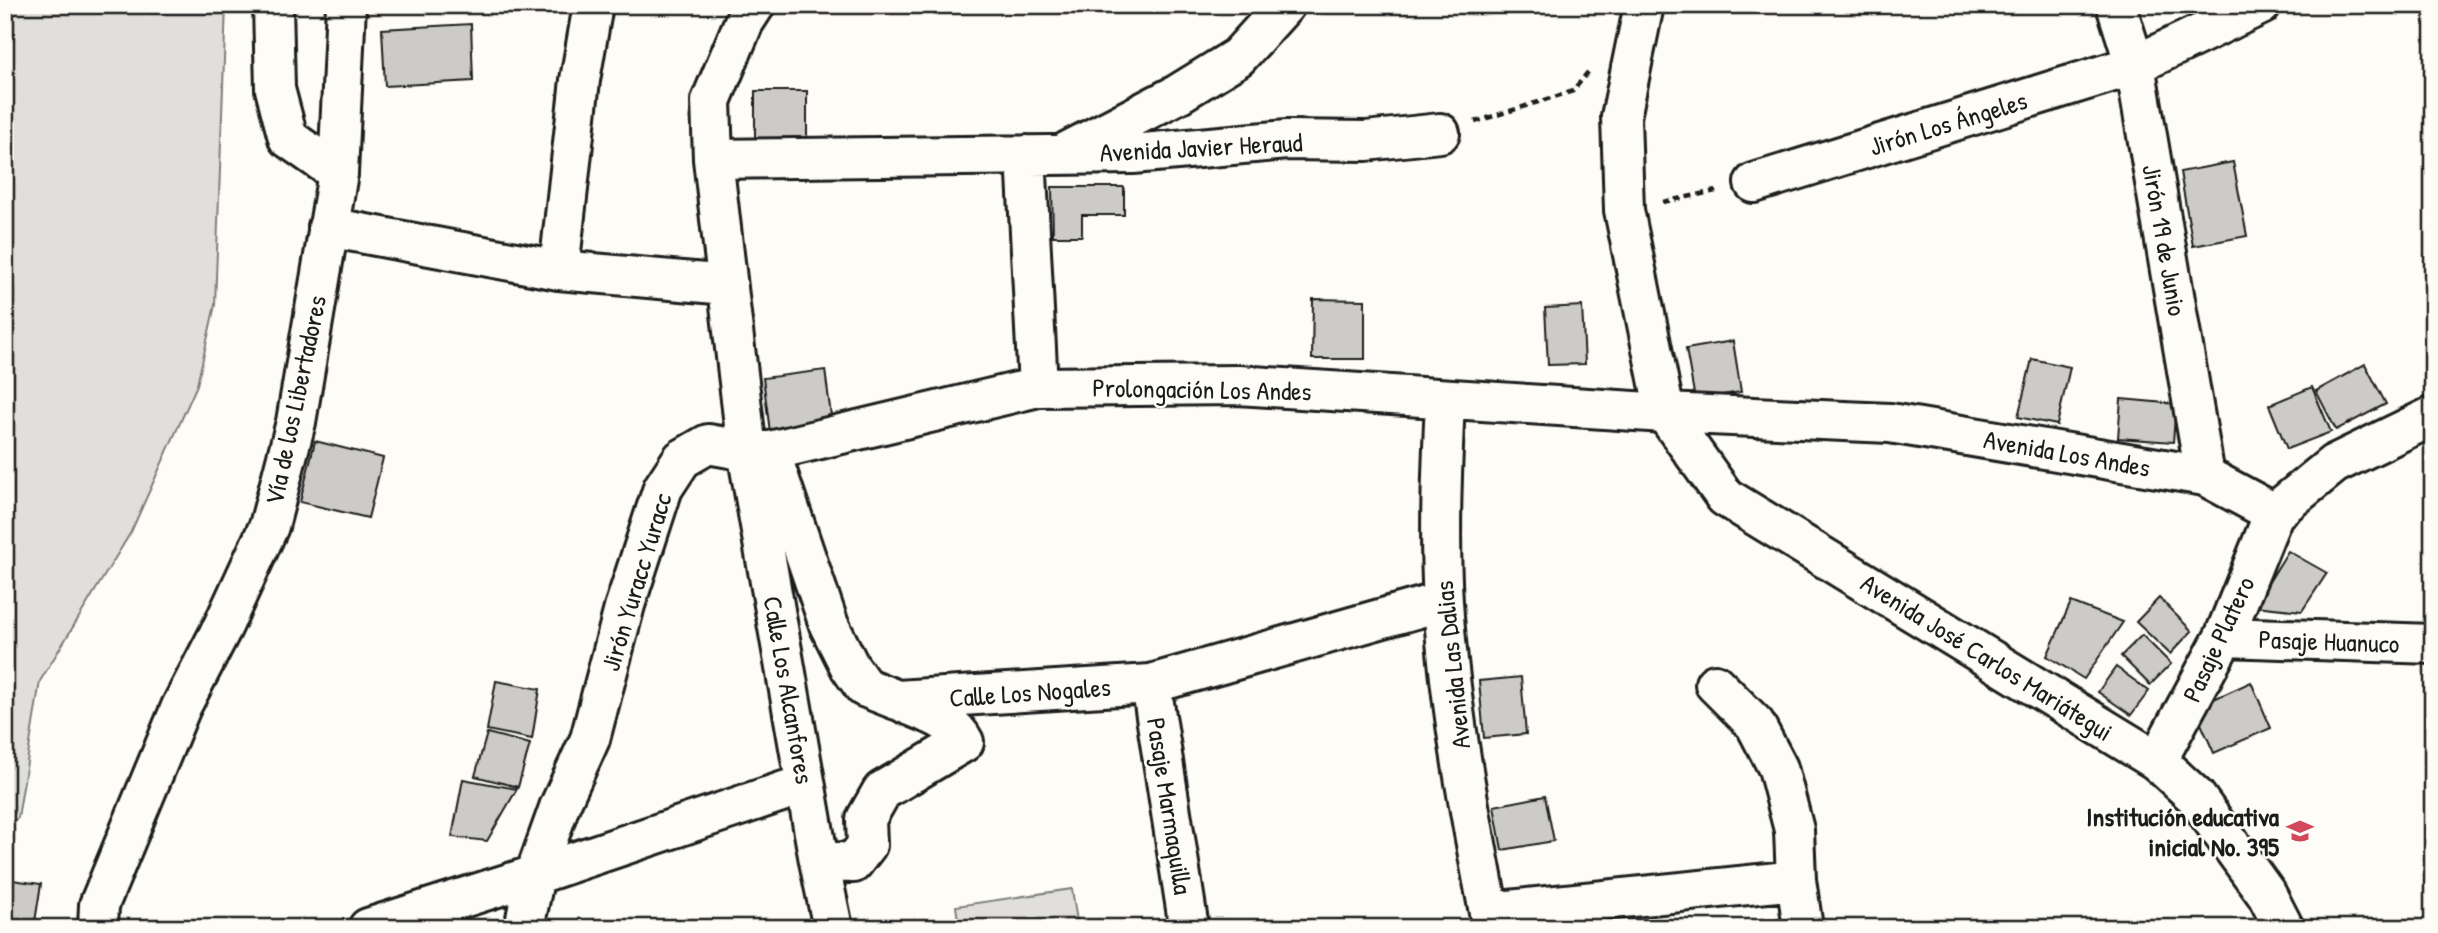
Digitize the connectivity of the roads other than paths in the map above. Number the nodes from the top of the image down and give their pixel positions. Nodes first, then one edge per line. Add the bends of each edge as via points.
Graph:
1 (272, 5) edge
2 (346, 5) edge
3 (593, 5) edge
4 (1285, 5) edge
5 (1644, 5) edge
6 (2116, 5) edge
7 (2261, 5) edge
8 (739, 11) edge
9 (2135, 65) junction
10 (1440, 132) road end
11 (1063, 154) junction
12 (1026, 155) junction
13 (713, 159) junction
14 (338, 173) junction
15 (1754, 183) road end
16 (328, 227) junction
17 (559, 270) junction
18 (727, 285) junction
19 (1038, 387) junction
20 (1445, 400) junction
21 (1665, 413) junction
22 (2433, 416) edge
23 (758, 451) junction
24 (2205, 476) junction
25 (2274, 513) junction
26 (1443, 601) junction
27 (2224, 637) junction
28 (2433, 645) edge
29 (1151, 684) junction
30 (1715, 684) dead end
31 (897, 700) junction
32 (2157, 761) junction
33 (806, 784) junction
34 (819, 861) junction
35 (535, 875) junction
36 (1796, 880) junction
37 (1491, 920) edge
38 (98, 928) edge
39 (368, 928) edge
40 (524, 928) edge
41 (833, 928) edge
42 (1189, 928) edge
43 (1803, 928) edge
44 (2284, 928) edge

1 - 14 main road via 275,89 288,138
2 - 14 main road, Vía de los Libertadores
3 - 17 main road
4 - 11 main road via 1238,57
5 - 21 main road via 1621,117 1624,210
6 - 9 main road, Jirón 19 de Junio
7 - 9 main road, Jirón Los Ángeles
8 - 13 main road via 711,101
9 - 15 main road, Jirón Los Ángeles
9 - 24 main road, Jirón 19 de Junio
10 - 11 main road, Avenida Javier Heraud via 1366,141 1287,140 1133,154
11 - 12 main road, Avenida Javier Heraud
12 - 13 main road, Avenida Javier Heraud
12 - 19 main road
13 - 18 main road
14 - 16 main road, Vía de los Libertadores
16 - 17 main road
16 - 38 main road, Vía de los Libertadores via 296,422 269,526 181,707 99,905
17 - 18 main road
18 - 23 main road
19 - 20 main road, Prolongación Los Andes via 1238,385
19 - 23 main road, Prolongación Los Andes
20 - 21 main road, Prolongación Los Andes
20 - 26 main road, Avenida Las Dalias
21 - 24 main road, Avenida Los Andes via 1890,423
21 - 32 main road, Avenida José Carlos Mariátegui via 1725,497
22 - 25 main road via 2334,464
23 - 31 main road, Calle Los Nogales via 845,656 864,687
23 - 33 main road, Calle Los Alcanfores
23 - 35 main road, Jirón Yuracc Yuracc via 708,444 682,459 663,488 625,605 590,739
24 - 25 main road, Avenida Los Andes
25 - 27 main road, Pasaje Platero
26 - 29 main road, Calle Los Nogales
26 - 37 main road, Avenida Las Dalias via 1463,780
27 - 28 main road, Pasaje Huanuco
27 - 32 main road, Pasaje Platero
29 - 31 main road, Calle Los Nogales
29 - 42 main road, Pasaje Marmaquilla
30 - 36 main road via 1755,724 1778,768 1794,830
31 - 34 main road via 951,724 964,742 882,791 866,819 867,845 853,863
32 - 44 main road, Avenida José Carlos Mariátegui via 2196,797 2267,895
33 - 34 main road, Calle Los Alcanfores
33 - 35 main road
34 - 41 main road, Calle Los Alcanfores
35 - 39 main road
35 - 40 main road, Jirón Yuracc Yuracc
36 - 37 main road
36 - 43 main road

